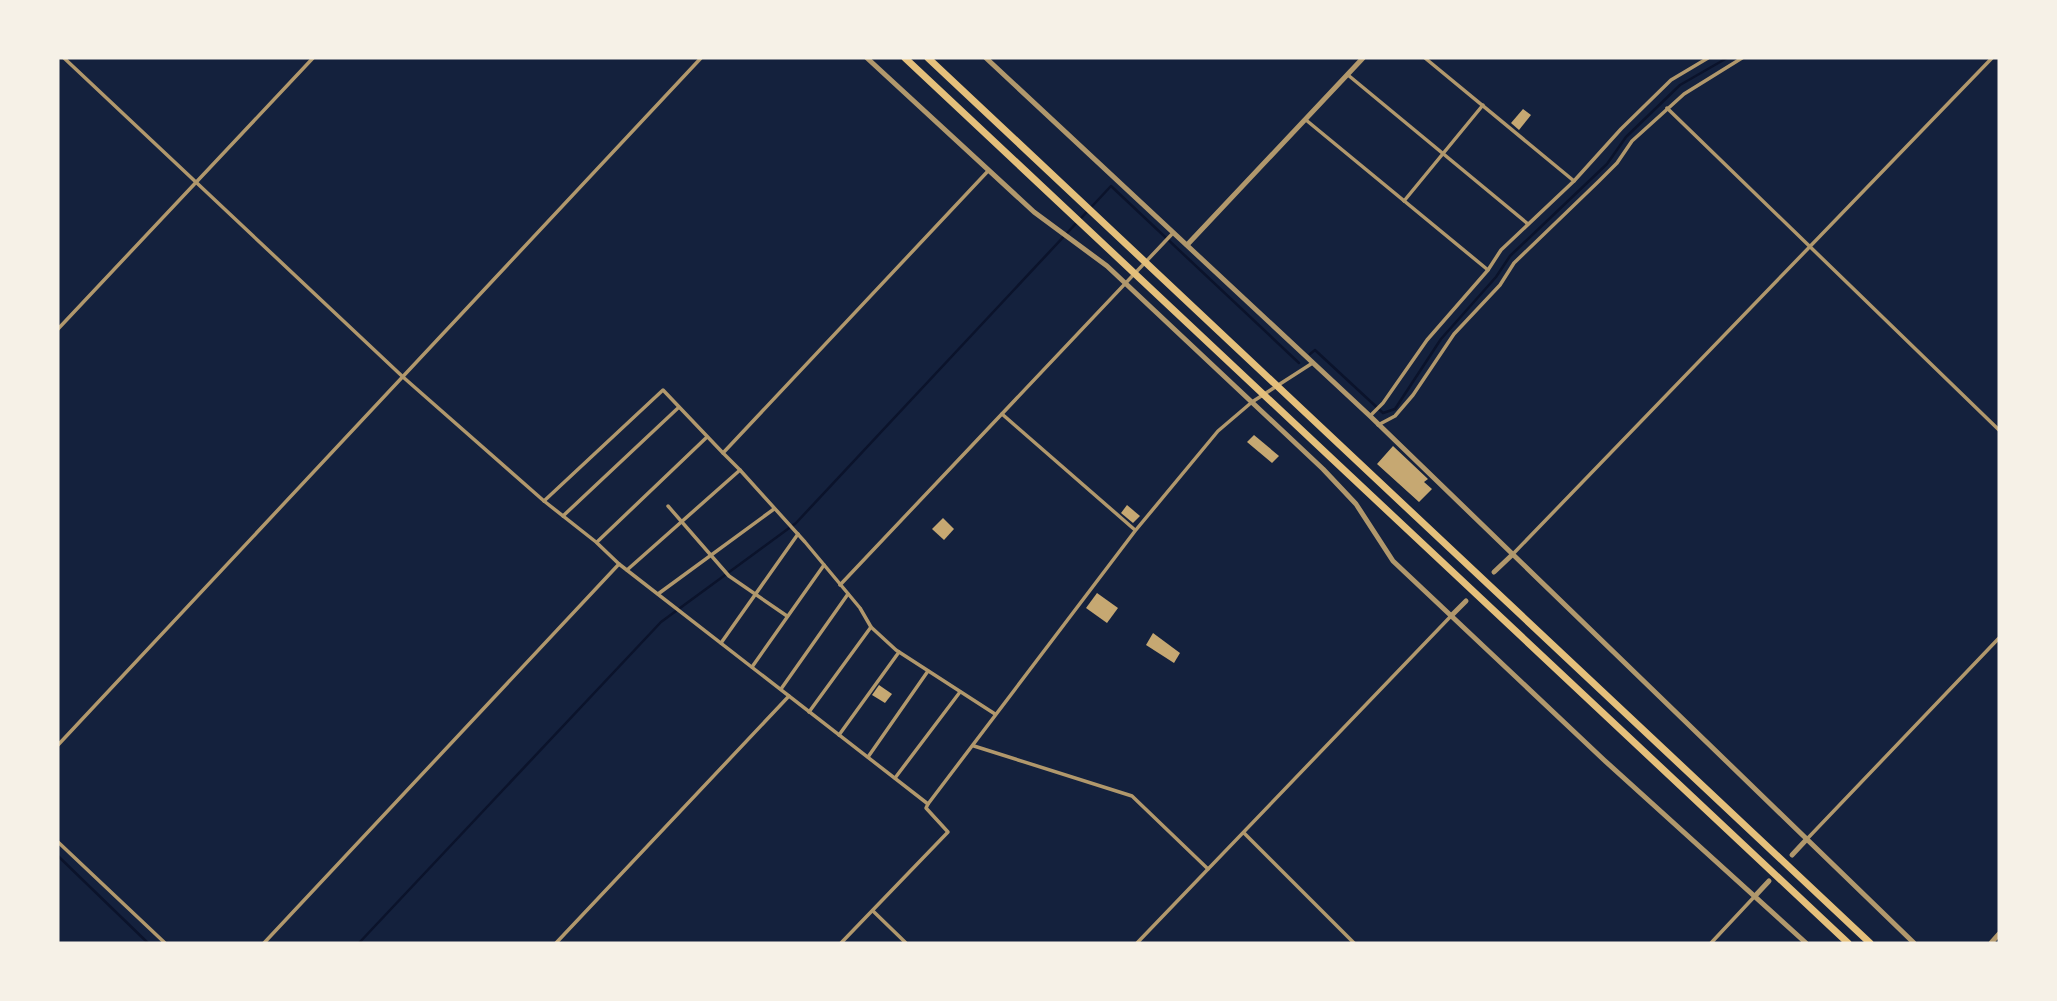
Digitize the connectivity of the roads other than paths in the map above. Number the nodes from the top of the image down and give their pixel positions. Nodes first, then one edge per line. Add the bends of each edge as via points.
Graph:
1 (64, 58) edge
2 (313, 58) edge
3 (701, 58) edge
4 (867, 58) edge
5 (905, 58) edge
6 (928, 58) edge
7 (986, 58) edge
8 (1363, 58) edge
9 (1425, 58) edge
10 (1708, 58) edge
11 (1742, 58) edge
12 (1992, 58) edge
13 (1348, 75) junction
14 (1483, 105) junction
15 (1667, 108) junction
16 (1305, 118) junction
17 (1444, 154) junction
18 (988, 171) junction
19 (1574, 181) junction
20 (195, 183) junction
21 (1404, 201) junction
22 (1528, 224) junction
23 (1171, 235) junction
24 (1187, 245) junction
25 (1810, 246) junction
26 (1488, 270) junction
27 (1125, 284) junction
28 (58, 329) edge
29 (1311, 364) junction
30 (404, 377) junction
31 (1252, 402) junction
32 (678, 408) junction
33 (1002, 414) junction
34 (1371, 415) junction
35 (1378, 425) junction
36 (1999, 430) edge
37 (707, 437) junction
38 (723, 453) junction
39 (740, 470) junction
40 (544, 502) junction
41 (668, 506) dead end
42 (774, 509) junction
43 (563, 516) junction
44 (681, 522) junction
45 (1135, 531) junction
46 (798, 534) junction
47 (596, 542) junction
48 (710, 555) junction
49 (1512, 555) junction
50 (619, 564) junction
51 (824, 565) junction
52 (627, 570) junction
53 (1494, 572) dead end
54 (840, 585) junction
55 (657, 594) junction
56 (848, 594) junction
57 (757, 595) junction
58 (1466, 601) dead end
59 (787, 616) junction
60 (1451, 616) junction
61 (871, 627) junction
62 (1999, 638) edge
63 (720, 643) junction
64 (899, 652) junction
65 (752, 667) junction
66 (928, 671) junction
67 (781, 690) junction
68 (960, 692) junction
69 (789, 696) junction
70 (809, 712) junction
71 (995, 714) junction
72 (838, 735) junction
73 (58, 745) edge
74 (973, 746) junction
75 (868, 757) junction
76 (895, 778) junction
77 (928, 804) junction
78 (1244, 833) junction
79 (1807, 840) junction
80 (58, 842) edge
81 (1792, 855) dead end
82 (1208, 869) junction
83 (1769, 881) dead end
84 (1755, 896) junction
85 (873, 911) junction
86 (1999, 934) edge
87 (165, 943) edge
88 (264, 943) edge
89 (556, 943) edge
90 (841, 943) edge
91 (906, 943) edge
92 (1136, 943) edge
93 (1354, 943) edge
94 (1711, 943) edge
95 (1806, 943) edge
96 (1848, 943) edge
97 (1870, 943) edge
98 (1914, 943) edge
99 (1991, 943) edge

1 - 20 street
2 - 20 street
3 - 30 street
4 - 18 street
5 - 96 highway
6 - 97 highway
7 - 23 street
8 - 13 street
9 - 14 street
10 - 19 street via 1671,80
11 - 15 street
12 - 25 street
13 - 16 street
13 - 17 street
14 - 17 street
14 - 19 street
15 - 25 street
15 - 35 street via 1600,181 1514,263 1500,285 1454,334 1413,396 1395,416
16 - 21 street
16 - 24 street
17 - 21 street
17 - 22 street
18 - 27 street
18 - 38 street
19 - 22 street
20 - 28 street
20 - 30 street
21 - 26 street
22 - 26 street
23 - 24 street
23 - 27 street
24 - 29 street
25 - 36 street
25 - 49 street
26 - 34 street via 1427,340
27 - 31 street
27 - 33 street
29 - 31 street
29 - 34 street
30 - 40 street
30 - 73 street
31 - 45 street via 1218,431
31 - 60 street via 1348,495 1393,561
32 - 37 street
32 - 40 street via 663,390
32 - 43 street
33 - 45 street
33 - 54 street
34 - 35 street
35 - 49 street
37 - 38 street
37 - 47 street
38 - 39 street
39 - 42 street
39 - 44 street
40 - 43 street
41 - 44 street
42 - 46 street
42 - 48 street
43 - 47 street
44 - 48 street
44 - 52 street
45 - 71 street
46 - 51 street
46 - 57 street
47 - 50 street
48 - 55 street
48 - 57 street via 729,576
49 - 53 street
49 - 79 street
50 - 52 street
50 - 88 street
51 - 54 street
51 - 59 street
52 - 55 street
54 - 56 street
55 - 63 street
56 - 61 street
56 - 67 street
57 - 59 street
57 - 63 street
58 - 60 street
59 - 65 street
60 - 78 street
60 - 84 street
61 - 64 street
61 - 70 street
62 - 79 street
63 - 65 street
64 - 66 street
64 - 72 street
65 - 67 street
66 - 68 street
66 - 75 street
67 - 69 street
68 - 71 street
68 - 76 street
69 - 70 street
69 - 89 street
70 - 72 street
71 - 74 street
72 - 75 street
74 - 77 street
74 - 82 street via 1132,796
75 - 76 street
76 - 77 street
77 - 85 street via 926,808 948,832
78 - 82 street
78 - 93 street
79 - 81 street
79 - 98 street
80 - 87 street
82 - 92 street
83 - 84 street
84 - 94 street
84 - 95 street
85 - 90 street
85 - 91 street
86 - 99 street

